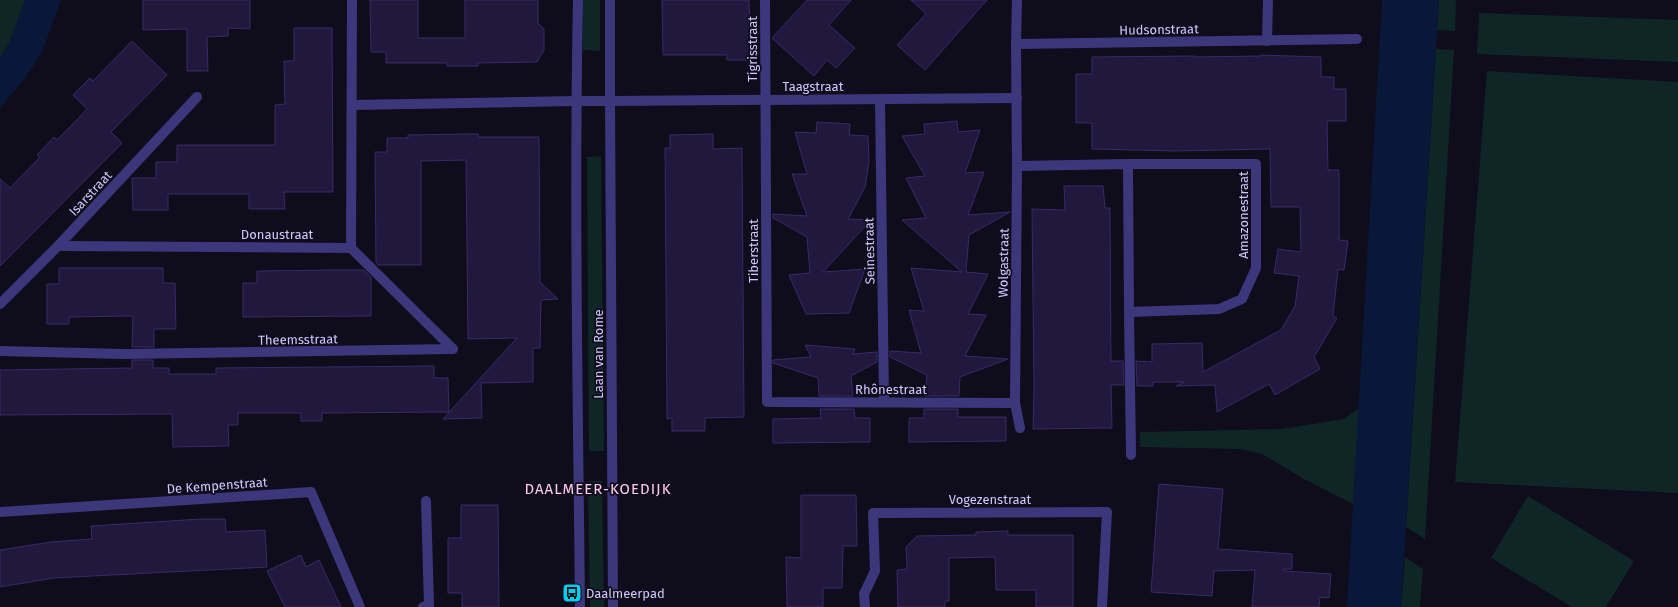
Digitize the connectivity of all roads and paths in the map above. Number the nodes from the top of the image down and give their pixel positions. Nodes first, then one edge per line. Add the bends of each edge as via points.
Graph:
1 (352, 0) edge
2 (578, 0) edge
3 (610, 0) edge
4 (765, 0) edge
5 (1017, 0) edge
6 (1268, 0) edge
7 (1357, 40) dead end
8 (1267, 41) junction
9 (1016, 44) junction
10 (197, 97) dead end
11 (1017, 98) junction
12 (765, 99) junction
13 (610, 100) junction
14 (880, 100) junction
15 (576, 101) junction
16 (352, 105) junction
17 (1128, 164) junction
18 (1017, 166) junction
19 (58, 246) junction
20 (352, 248) junction
21 (0, 304) edge
22 (1129, 312) junction
23 (0, 351) edge
24 (767, 402) joint
25 (884, 402) junction
26 (1015, 403) junction
27 (1020, 428) dead end
28 (1131, 455) dead end
29 (426, 501) dead end
30 (0, 512) edge
31 (360, 607) edge
32 (423, 607) edge
33 (580, 607) edge
34 (613, 607) edge
35 (865, 607) edge
36 (1102, 607) edge

1 - 16 street
2 - 15 street, Laan van Rome
3 - 13 street, Laan van Rome
4 - 12 street, Tigrisstraat
5 - 9 street
6 - 8 street
7 - 8 street, Hudsonstraat
8 - 9 street, Hudsonstraat
9 - 11 street
10 - 19 street, Isarstraat
11 - 14 street, Taagstraat
11 - 18 street, Wolgastraat
12 - 13 street, Taagstraat
12 - 14 street, Taagstraat
12 - 24 street, Tiberstraat
13 - 15 street
13 - 34 street, Laan van Rome
14 - 25 street, Seinestraat
15 - 16 street
15 - 33 street, Laan van Rome
16 - 20 street
17 - 18 street, Amazonestraat
17 - 22 street
17 - 22 street, Amazonestraat via 1256,164 1256,268 1242,299 1219,309
18 - 26 street, Wolgastraat
19 - 20 street, Donaustraat
19 - 21 street, Isarstraat
20 - 23 street, Theemsstraat via 453,349 125,354
22 - 28 street
24 - 25 street, Rhônestraat
25 - 26 street, Rhônestraat
26 - 27 street, Wolgastraat
29 - 32 street via 429,605
30 - 31 street, De Kempenstraat via 311,492
35 - 36 street, Vogezenstraat via 864,594 875,570 873,513 1107,512

